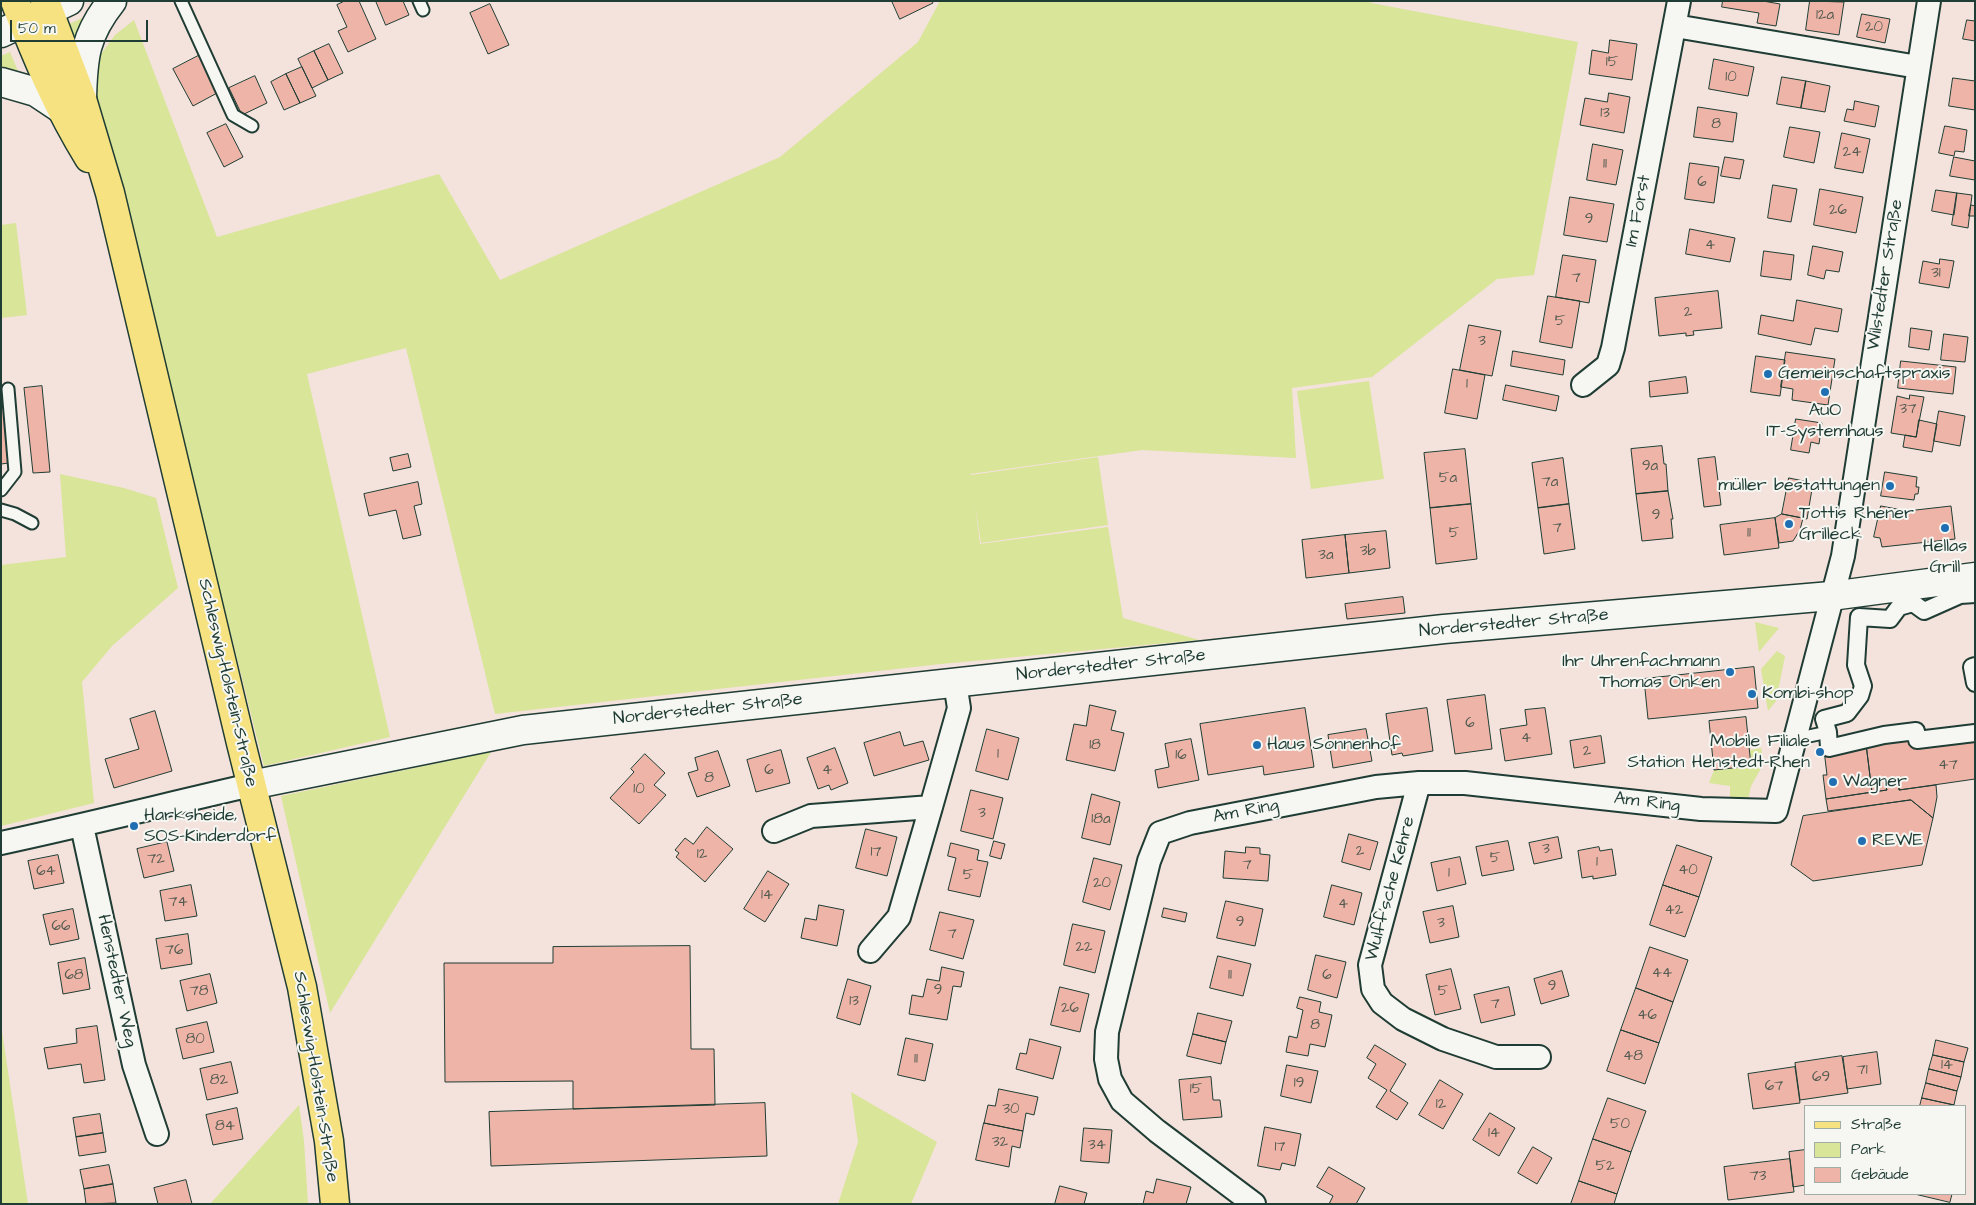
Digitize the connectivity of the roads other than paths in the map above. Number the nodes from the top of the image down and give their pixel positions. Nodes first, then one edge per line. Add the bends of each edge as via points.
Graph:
1 (112, 1) edge
2 (181, 1) edge
3 (1679, 1) edge
4 (1929, 1) edge
5 (54, 4) edge
6 (13, 19) edge
7 (1675, 26) junction
8 (1918, 67) junction
9 (1, 82) edge
10 (72, 103) junction
11 (252, 126) dead end
12 (1583, 385) dead end
13 (8, 389) dead end
14 (1, 490) edge
15 (1, 510) edge
16 (32, 523) dead end
17 (1967, 586) edge
18 (1831, 596) junction
19 (1975, 666) edge
20 (955, 683) junction
21 (1975, 683) edge
22 (1828, 732) junction
23 (1975, 733) edge
24 (1795, 739) junction
25 (1419, 783) junction
26 (251, 785) junction
27 (931, 807) junction
28 (1776, 811) joint
29 (82, 826) junction
30 (774, 832) dead end
31 (1, 843) edge
32 (870, 951) dead end
33 (1539, 1057) dead end
34 (157, 1134) dead end
35 (335, 1204) edge
36 (1254, 1204) edge

1 - 10 street via 88,40
2 - 11 lane via 233,115
3 - 7 street, Im Forst
4 - 8 street, Wilstedter Straße
5 - 6 street
5 - 10 main road, Schleswig-Holstein-Straße
6 - 10 main road, Schleswig-Holstein-Straße
7 - 8 street
7 - 12 street, Im Forst via 1613,348 1608,365
8 - 18 street, Wilstedter Straße via 1843,556
9 - 10 street
10 - 26 main road, Schleswig-Holstein-Straße via 110,193
13 - 14 lane via 15,472
15 - 16 lane
17 - 18 street, Norderstedter Straße
17 - 22 street via 1924,611 1913,603 1899,607 1890,619 1859,618 1856,665 1862,686 1860,696 1847,713 1824,719
18 - 20 street, Norderstedter Straße via 1444,630
18 - 24 street, Wilstedter Straße
19 - 21 street via 1972,667
20 - 26 street, Norderstedter Straße via 523,730
20 - 27 street via 958,708
22 - 23 street via 1829,748 1916,731 1917,740
22 - 24 lane
24 - 28 street, Wilstedter Straße
25 - 28 street, Am Ring via 1465,782 1701,809
25 - 33 street, Wulff'sche Kehre via 1370,965 1373,989 1382,1003 1403,1019 1443,1039 1496,1057
25 - 36 street, Am Ring via 1376,787 1190,823 1160,834 1149,861 1107,1032 1106,1059 1110,1079 1122,1101
26 - 29 street
26 - 35 main road, Schleswig-Holstein-Straße via 302,987 329,1141
27 - 30 street via 811,816
27 - 32 street via 899,918
29 - 31 street
29 - 34 street, Henstedter Weg via 134,1065

